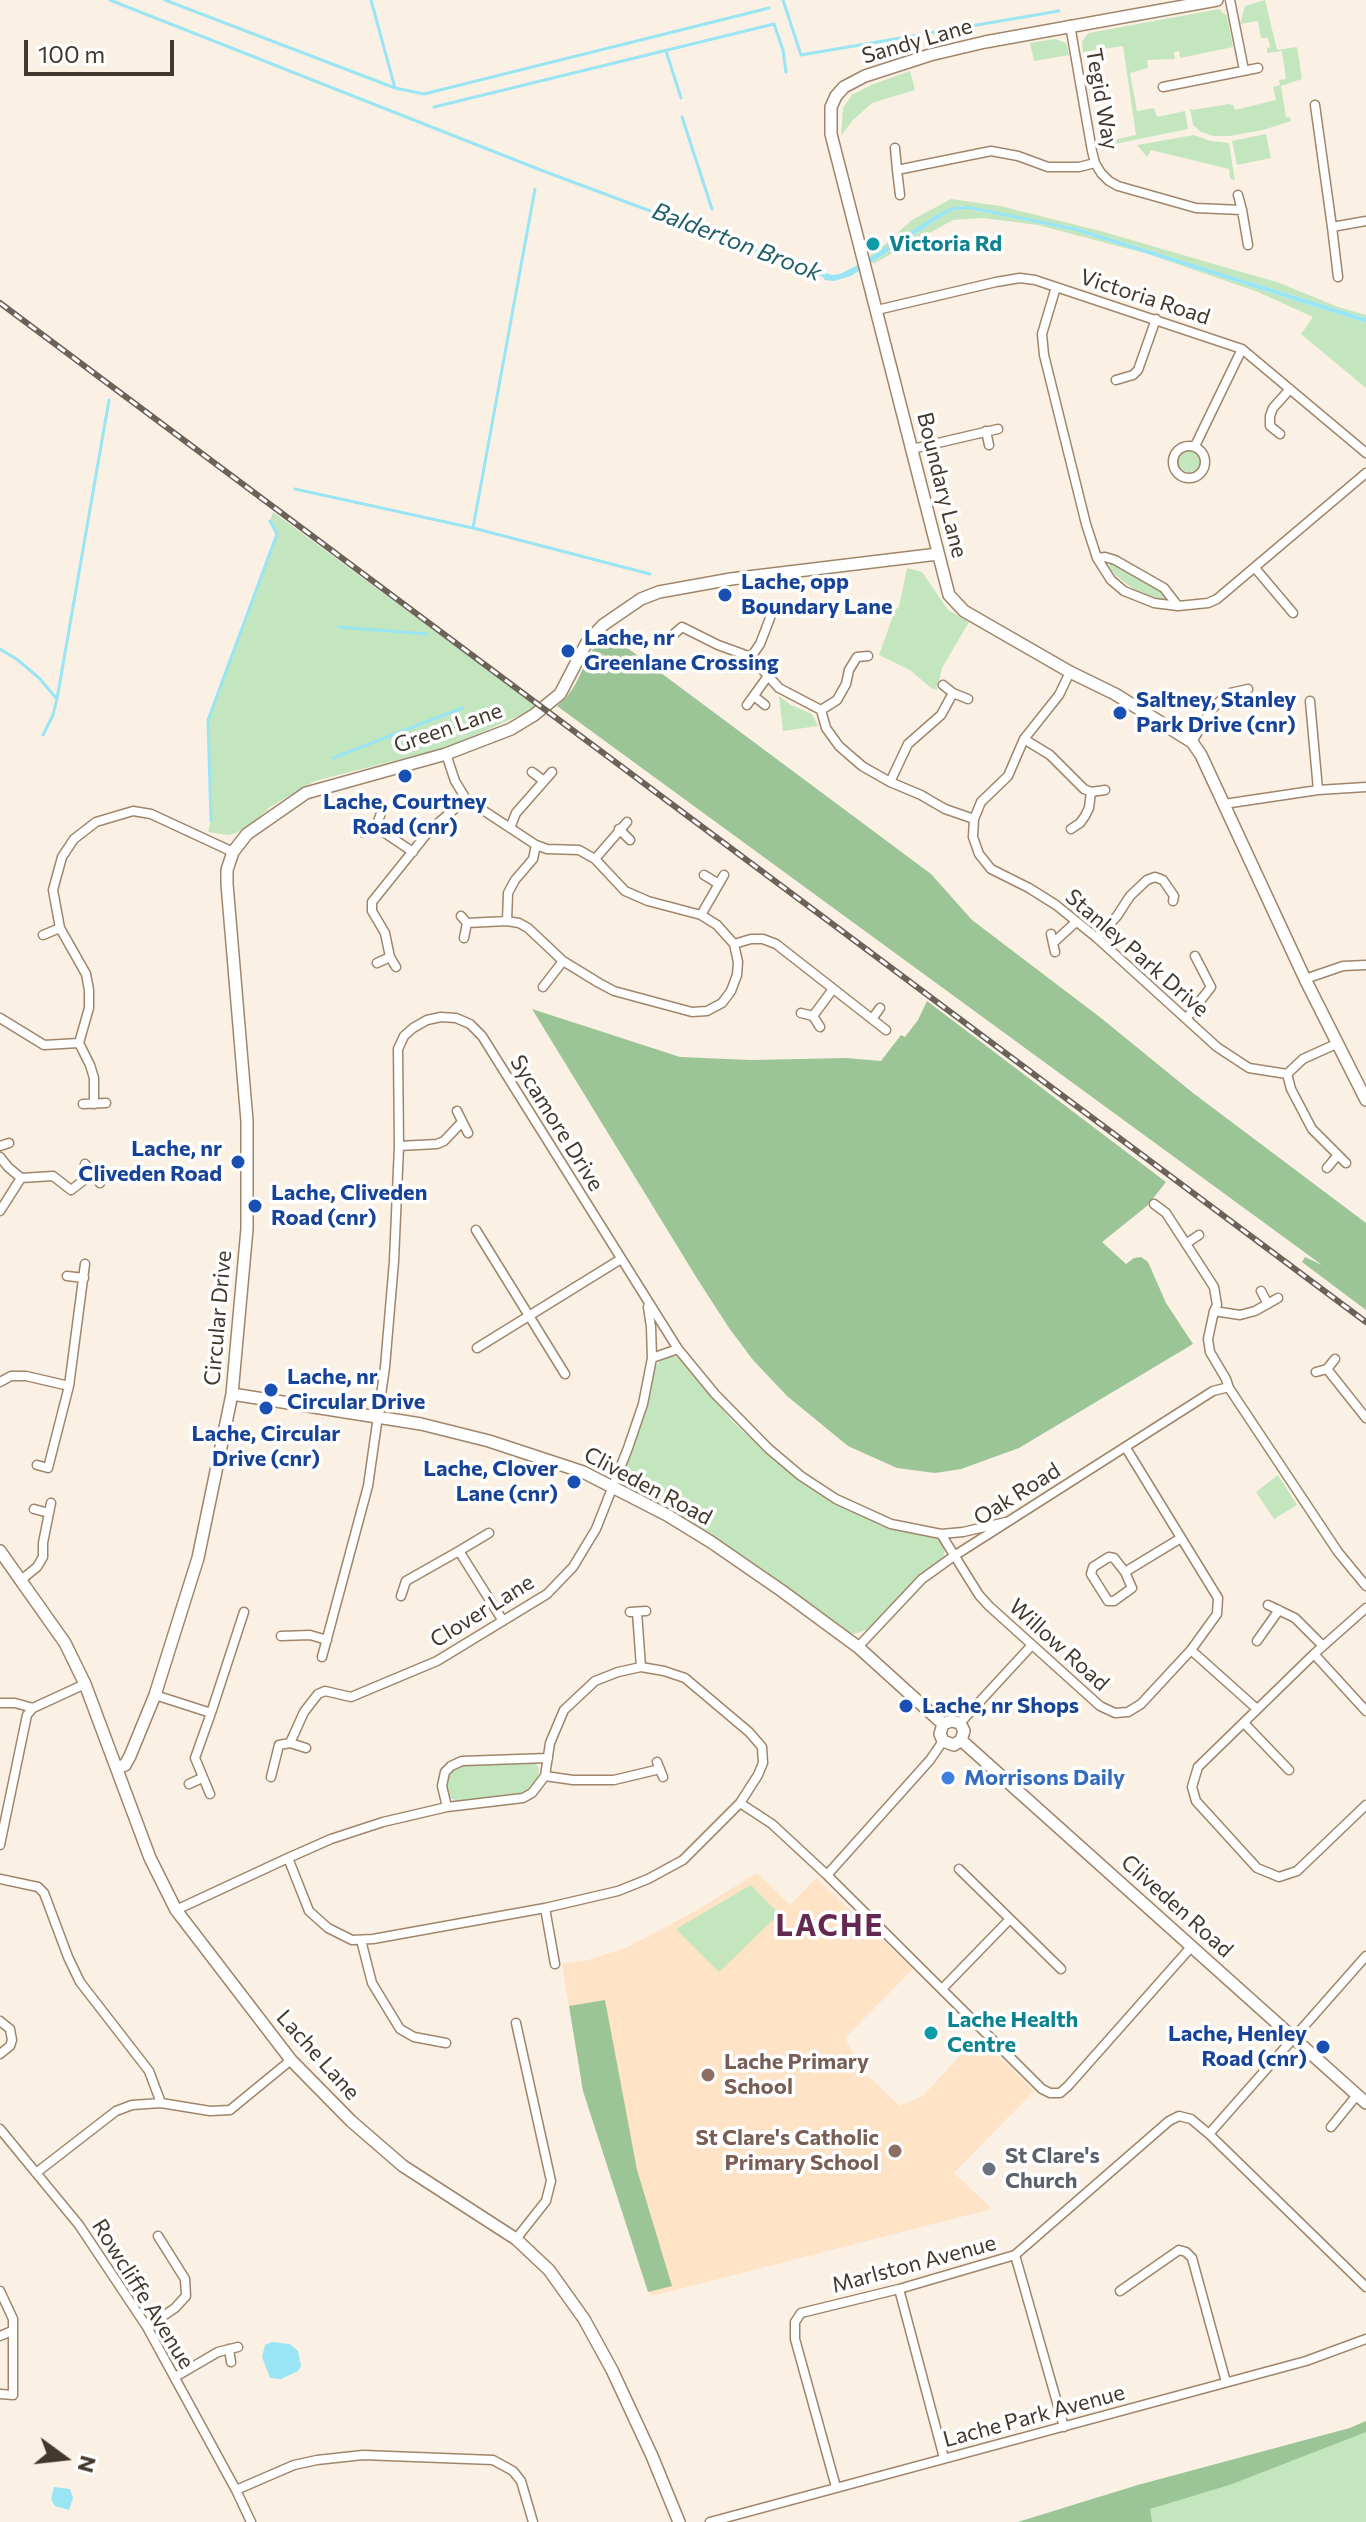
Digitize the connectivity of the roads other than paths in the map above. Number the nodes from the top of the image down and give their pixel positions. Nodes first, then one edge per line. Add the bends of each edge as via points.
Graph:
1 (1217, 0) edge
2 (1230, 0) edge
3 (1070, 25) junction
4 (1258, 68) dead end
5 (1244, 70) junction
6 (1163, 87) dead end
7 (1315, 105) dead end
8 (831, 107) joint
9 (895, 148) dead end
10 (1095, 163) junction
11 (897, 170) junction
12 (900, 195) dead end
13 (1238, 195) dead end
14 (1242, 210) junction
15 (1366, 221) edge
16 (1332, 227) junction
17 (1248, 245) dead end
18 (1338, 277) dead end
19 (1056, 287) junction
20 (877, 310) junction
21 (1156, 319) junction
22 (1242, 349) junction
23 (1116, 380) dead end
24 (1290, 389) junction
25 (998, 429) dead end
26 (986, 431) junction
27 (1280, 434) dead end
28 (989, 445) dead end
29 (1195, 446) junction
30 (912, 449) junction
31 (1366, 453) edge
32 (1366, 473) edge
33 (938, 554) junction
34 (1097, 558) junction
35 (1255, 568) junction
36 (1178, 606) junction
37 (1293, 613) dead end
38 (682, 616) dead end
39 (770, 618) dead end
40 (682, 627) junction
41 (674, 634) dead end
42 (853, 646) dead end
43 (868, 656) dead end
44 (751, 657) junction
45 (857, 657) junction
46 (1070, 672) junction
47 (768, 676) junction
48 (943, 685) dead end
49 (1248, 689) dead end
50 (953, 693) junction
51 (754, 696) junction
52 (968, 699) dead end
53 (1310, 701) dead end
54 (747, 705) dead end
55 (765, 705) dead end
56 (821, 710) junction
57 (1024, 739) junction
58 (1192, 742) junction
59 (446, 754) junction
60 (532, 772) dead end
61 (552, 772) dead end
62 (544, 781) junction
63 (890, 782) junction
64 (1366, 787) edge
65 (1105, 790) dead end
66 (1318, 790) junction
67 (1091, 792) junction
68 (466, 799) junction
69 (1224, 804) junction
70 (381, 813) dead end
71 (974, 819) junction
72 (627, 822) dead end
73 (376, 827) junction
74 (510, 828) junction
75 (619, 829) junction
76 (1071, 829) dead end
77 (362, 832) dead end
78 (630, 840) dead end
79 (536, 845) junction
80 (233, 852) junction
81 (413, 852) junction
82 (595, 859) junction
83 (1156, 865) dead end
84 (704, 875) dead end
85 (724, 875) dead end
86 (1155, 877) junction
87 (719, 884) junction
88 (1177, 896) dead end
89 (701, 915) junction
90 (507, 921) junction
91 (1076, 922) junction
92 (60, 928) junction
93 (43, 935) dead end
94 (464, 938) dead end
95 (1097, 938) junction
96 (1053, 943) dead end
97 (734, 944) junction
98 (1195, 956) dead end
99 (390, 957) junction
100 (563, 961) junction
101 (377, 963) dead end
102 (1366, 965) edge
103 (396, 967) dead end
104 (1305, 979) junction
105 (543, 987) dead end
106 (1211, 987) junction
107 (833, 989) junction
108 (1222, 990) dead end
109 (880, 1008) dead end
110 (801, 1013) dead end
111 (813, 1016) junction
112 (0, 1018) edge
113 (872, 1019) junction
114 (1186, 1019) junction
115 (9, 1024) junction
116 (820, 1027) dead end
117 (886, 1030) dead end
118 (4, 1034) dead end
119 (79, 1043) junction
120 (1336, 1044) junction
121 (1287, 1074) junction
122 (1366, 1100) edge
123 (106, 1103) dead end
124 (83, 1104) dead end
125 (94, 1104) junction
126 (457, 1111) dead end
127 (462, 1122) junction
128 (468, 1133) dead end
129 (399, 1146) junction
130 (1337, 1156) junction
131 (0, 1157) edge
132 (1346, 1163) dead end
133 (85, 1164) dead end
134 (1327, 1168) dead end
135 (92, 1174) junction
136 (21, 1178) junction
137 (100, 1183) dead end
138 (1154, 1204) dead end
139 (0, 1211) edge
140 (476, 1230) dead end
141 (1199, 1235) dead end
142 (1187, 1243) junction
143 (621, 1259) junction
144 (85, 1264) dead end
145 (67, 1276) dead end
146 (84, 1278) junction
147 (1261, 1291) dead end
148 (1278, 1298) dead end
149 (646, 1300) junction
150 (1268, 1304) junction
151 (1214, 1311) junction
152 (530, 1315) junction
153 (477, 1348) dead end
154 (678, 1349) junction
155 (652, 1358) junction
156 (1335, 1359) dead end
157 (1327, 1369) junction
158 (1316, 1372) dead end
159 (565, 1374) dead end
160 (0, 1382) edge
161 (69, 1386) junction
162 (1229, 1388) junction
163 (232, 1394) junction
164 (377, 1416) junction
165 (1366, 1418) edge
166 (1126, 1448) junction
167 (37, 1465) dead end
168 (614, 1487) junction
169 (34, 1509) dead end
170 (1006, 1522) junction
171 (489, 1533) dead end
172 (941, 1534) junction
173 (1181, 1538) junction
174 (0, 1551) edge
175 (459, 1551) junction
176 (954, 1556) junction
177 (1125, 1572) junction
178 (21, 1580) junction
179 (393, 1586) dead end
180 (1366, 1586) edge
181 (1268, 1605) dead end
182 (1366, 1608) edge
183 (1279, 1610) junction
184 (244, 1612) dead end
185 (638, 1612) dead end
186 (503, 1621) junction
187 (281, 1636) dead end
188 (327, 1640) junction
189 (1257, 1641) dead end
190 (1032, 1645) junction
191 (1323, 1646) junction
192 (858, 1647) junction
193 (1191, 1650) junction
194 (1314, 1654) junction
195 (322, 1657) dead end
196 (641, 1667) junction
197 (85, 1684) junction
198 (155, 1695) junction
199 (0, 1703) edge
200 (33, 1708) junction
201 (1257, 1709) junction
202 (1366, 1711) edge
203 (211, 1713) junction
204 (960, 1723) junction
205 (1244, 1723) junction
206 (943, 1724) junction
207 (961, 1740) junction
208 (943, 1741) junction
209 (290, 1743) junction
210 (306, 1748) dead end
211 (548, 1758) junction
212 (117, 1768) junction
213 (660, 1770) dead end
214 (1289, 1770) dead end
215 (545, 1776) junction
216 (271, 1777) dead end
217 (202, 1778) junction
218 (189, 1784) dead end
219 (210, 1794) dead end
220 (740, 1803) junction
221 (1366, 1805) edge
222 (447, 1807) junction
223 (0, 1845) edge
224 (288, 1858) junction
225 (959, 1869) dead end
226 (827, 1875) junction
227 (0, 1879) edge
228 (545, 1908) junction
229 (176, 1910) junction
230 (1009, 1920) junction
231 (361, 1940) junction
232 (1192, 1946) junction
233 (1366, 1956) edge
234 (555, 1964) dead end
235 (1357, 1965) junction
236 (1061, 1969) dead end
237 (1366, 1973) edge
238 (942, 1989) junction
239 (0, 2021) edge
240 (516, 2023) dead end
241 (1294, 2037) junction
242 (446, 2043) dead end
243 (0, 2054) edge
244 (291, 2060) junction
245 (1362, 2099) edge
246 (161, 2103) junction
247 (1331, 2127) dead end
248 (0, 2129) edge
249 (1209, 2134) junction
250 (36, 2173) junction
251 (158, 2236) dead end
252 (516, 2239) junction
253 (1015, 2255) junction
254 (1366, 2287) edge
255 (899, 2289) junction
256 (0, 2291) edge
257 (1120, 2291) dead end
258 (147, 2327) junction
259 (12, 2331) junction
260 (0, 2336) edge
261 (1366, 2339) edge
262 (231, 2362) dead end
263 (175, 2377) junction
264 (1226, 2382) junction
265 (0, 2394) edge
266 (1064, 2427) junction
267 (944, 2458) junction
268 (836, 2487) junction
269 (236, 2490) junction
270 (251, 2522) edge
271 (533, 2522) edge
272 (679, 2522) edge
273 (710, 2522) edge

1 - 3 street, Sandy Lane
2 - 5 street
3 - 8 street, Sandy Lane via 930,55 878,72 844,87
3 - 10 street, Tegid Way
4 - 5 street
5 - 6 street
7 - 16 street
8 - 20 street, Boundary Lane via 831,134
9 - 11 street
10 - 11 street via 1048,167 991,151
10 - 14 street, Tegid Way via 1118,186 1196,208
11 - 12 street
13 - 14 street
14 - 17 street
15 - 16 street
16 - 18 street
19 - 20 street, Victoria Road via 1020,278
19 - 21 street, Victoria Road
19 - 34 street via 1042,334 1044,355
20 - 30 street, Boundary Lane
21 - 22 street, Victoria Road
21 - 23 street via 1138,370
22 - 24 street, Victoria Road
22 - 29 street
24 - 27 street via 1270,416 1270,426
24 - 31 street, Victoria Road
25 - 26 street
26 - 28 street
26 - 30 street
29 - 29 street via 1204,455 1205,466 1197,476 1185,478 1174,468 1174,454
30 - 33 street, Boundary Lane
32 - 35 street
33 - 46 street, Boundary Lane via 956,604
33 - 59 street, Green Lane via 731,579 641,599 586,644 549,705 511,729
34 - 36 street via 1115,560 1164,588
34 - 36 street via 1124,591
35 - 36 street via 1217,599
35 - 37 street
38 - 40 street
39 - 44 street
40 - 41 street
40 - 44 street
42 - 45 street
43 - 45 street
44 - 47 street
45 - 56 street via 837,700
46 - 57 street
46 - 58 street, Boundary Lane
47 - 51 street
47 - 56 street via 779,688
48 - 50 street
49 - 58 street via 1220,701
50 - 52 street
50 - 63 street via 941,715 908,744
51 - 54 street
51 - 55 street
53 - 66 street
56 - 63 street via 826,728 848,756
57 - 67 street
57 - 71 street via 1008,776 981,802
58 - 69 street, Boundary Lane
59 - 68 street
59 - 80 street, Green Lane via 306,793 247,834
60 - 62 street
61 - 62 street
62 - 74 street
63 - 71 street
64 - 66 street
65 - 67 street
66 - 69 street
67 - 76 street via 1085,816
68 - 74 street
68 - 81 street
69 - 104 street, Boundary Lane
70 - 73 street
71 - 91 street, Stanley Park Drive via 973,837 991,869
72 - 75 street
73 - 77 street
73 - 81 street
74 - 79 street
75 - 78 street
75 - 82 street
79 - 82 street via 579,850
79 - 90 street via 533,859 508,893
80 - 92 street via 151,814 133,811 96,822 62,857 53,890
80 - 163 street, Circular Drive via 227,884 247,1121 247,1229
81 - 99 street via 372,902
82 - 89 street via 625,891
83 - 86 street
84 - 87 street
85 - 87 street
86 - 88 street
86 - 95 street via 1130,896
87 - 89 street
89 - 97 street
90 - 94 street via 464,919
90 - 100 street via 528,928
91 - 95 street, Stanley Park Drive
91 - 96 street
92 - 93 street
92 - 119 street via 86,974 89,990
95 - 114 street, Stanley Park Drive
97 - 100 street via 738,962 731,991 707,1011 692,1012 614,991
97 - 107 street via 751,939 776,944
98 - 106 street
99 - 101 street
99 - 103 street
100 - 105 street
102 - 104 street via 1343,966
104 - 120 street, Boundary Lane
106 - 108 street
106 - 114 street
107 - 111 street
107 - 113 street
109 - 113 street
110 - 111 street
111 - 116 street
112 - 115 street
113 - 117 street
114 - 121 street, Stanley Park Drive via 1249,1068
115 - 118 street
115 - 119 street via 44,1045
119 - 125 street via 94,1078
120 - 121 street via 1303,1059
120 - 122 street, Boundary Lane
121 - 130 street via 1312,1129
123 - 125 street
124 - 125 street
126 - 127 street
127 - 128 street
127 - 129 street via 437,1144
129 - 143 street, Sycamore Drive via 397,1063 404,1036 441,1017 470,1024
129 - 164 street, Sycamore Drive via 390,1318
130 - 132 street
130 - 134 street
131 - 136 street
133 - 135 street
135 - 136 street via 73,1193 53,1176
135 - 137 street
136 - 139 street
138 - 142 street
140 - 152 street
141 - 142 street
142 - 151 street via 1214,1287
143 - 149 street, Sycamore Drive
143 - 152 street
144 - 146 street
145 - 146 street
146 - 161 street
147 - 150 street
148 - 150 street
149 - 154 street, Sycamore Drive
149 - 155 street, Clover Lane
150 - 151 street via 1240,1315
151 - 162 street via 1210,1352
152 - 153 street
152 - 159 street
154 - 155 street
154 - 172 street, Sycamore Drive via 741,1422 821,1490 891,1524
155 - 168 street, Clover Lane via 643,1404
156 - 157 street
157 - 158 street
157 - 165 street
160 - 161 street via 26,1376
161 - 167 street via 48,1468
162 - 166 street, Oak Road via 1213,1391
162 - 180 street
163 - 164 street, Cliveden Road
163 - 198 street, Circular Drive via 198,1558
164 - 168 street, Cliveden Road via 489,1441
164 - 188 street, Sycamore Drive via 368,1486
166 - 170 street, Oak Road
166 - 173 street, Willow Road
168 - 186 street, Clover Lane via 573,1567 547,1594
168 - 192 street, Cliveden Road via 711,1542
169 - 178 street via 50,1508 43,1557
170 - 172 street, Sycamore Drive
170 - 176 street, Oak Road
171 - 175 street
172 - 176 street
173 - 177 street
173 - 193 street, Willow Road via 1218,1598 1217,1614
174 - 178 street, Lache Lane
175 - 179 street via 406,1581 402,1592
175 - 186 street
176 - 190 street, Willow Road via 979,1595
176 - 192 street, Oak Road via 922,1579
177 - 177 street via 1132,1588 1114,1601 1108,1601 1091,1574 1109,1557
178 - 197 street, Lache Lane via 65,1643
181 - 183 street
182 - 191 street
183 - 189 street
183 - 191 street
184 - 203 street
185 - 196 street
186 - 209 street, Clover Lane via 437,1661 359,1695 318,1694
187 - 188 street
188 - 195 street, Sycamore Drive
190 - 193 street, Willow Road via 1100,1706 1115,1713 1141,1704
190 - 204 street
191 - 194 street
192 - 206 street, Cliveden Road
193 - 201 street
194 - 201 street
194 - 202 street
196 - 211 street via 595,1681 580,1693 564,1710
196 - 220 street via 685,1678 762,1747 763,1763
197 - 200 street
197 - 212 street, Lache Lane
198 - 203 street
198 - 212 street, Circular Drive via 130,1756
199 - 200 street
200 - 223 street via 25,1721
201 - 205 street
203 - 217 street via 195,1758
204 - 206 street
204 - 207 street
205 - 214 street
205 - 221 street via 1198,1767 1192,1787 1196,1801 1257,1868 1279,1877 1297,1871
206 - 208 street
207 - 208 street via 954,1745
207 - 232 street, Cliveden Road
208 - 226 street
209 - 210 street
209 - 216 street via 279,1745
211 - 215 street
211 - 222 street via 462,1761 451,1766 442,1786
212 - 229 street, Lache Lane via 150,1858
213 - 215 street via 614,1780
215 - 222 street via 523,1798
217 - 218 street
217 - 219 street
220 - 226 street via 772,1824
220 - 228 street via 666,1870 618,1891
222 - 224 street via 383,1822
224 - 229 street
224 - 231 street via 309,1911 339,1935
225 - 230 street
226 - 238 street
227 - 246 street via 44,1893 80,1982 149,2071
228 - 231 street
228 - 234 street
229 - 244 street, Lache Lane
230 - 236 street
230 - 238 street
231 - 242 street via 372,1983 400,2029
232 - 238 street via 1056,2094 1042,2089
232 - 241 street, Cliveden Road
233 - 235 street
235 - 237 street
235 - 241 street
239 - 243 street via 10,2029 12,2040
240 - 252 street via 551,2181 546,2201
241 - 245 street, Cliveden Road
241 - 249 street
244 - 246 street via 230,2110
244 - 252 street, Lache Lane via 403,2166
245 - 247 street
246 - 250 street via 116,2111
248 - 250 street, Rowcliffe Avenue
249 - 253 street, Marlston Avenue via 1185,2116 1169,2121
249 - 254 street
250 - 258 street, Rowcliffe Avenue via 79,2225
251 - 258 street via 185,2279 186,2296
252 - 272 street, Lache Lane via 549,2270 584,2319
253 - 255 street, Marlston Avenue
253 - 266 street
255 - 267 street
255 - 268 street, Marlston Avenue via 810,2310 795,2322 795,2339
256 - 259 street via 13,2319
257 - 264 street via 1179,2250 1186,2252
258 - 263 street, Rowcliffe Avenue
259 - 260 street
259 - 265 street via 13,2395
261 - 264 street, Lache Park Avenue
262 - 263 street via 233,2348
263 - 269 street, Rowcliffe Avenue
264 - 266 street, Lache Park Avenue
266 - 267 street, Lache Park Avenue
267 - 268 street, Lache Park Avenue
268 - 273 street, Lache Park Avenue
269 - 270 street, Rowcliffe Avenue
269 - 271 street via 317,2460 363,2455 493,2460 521,2481

